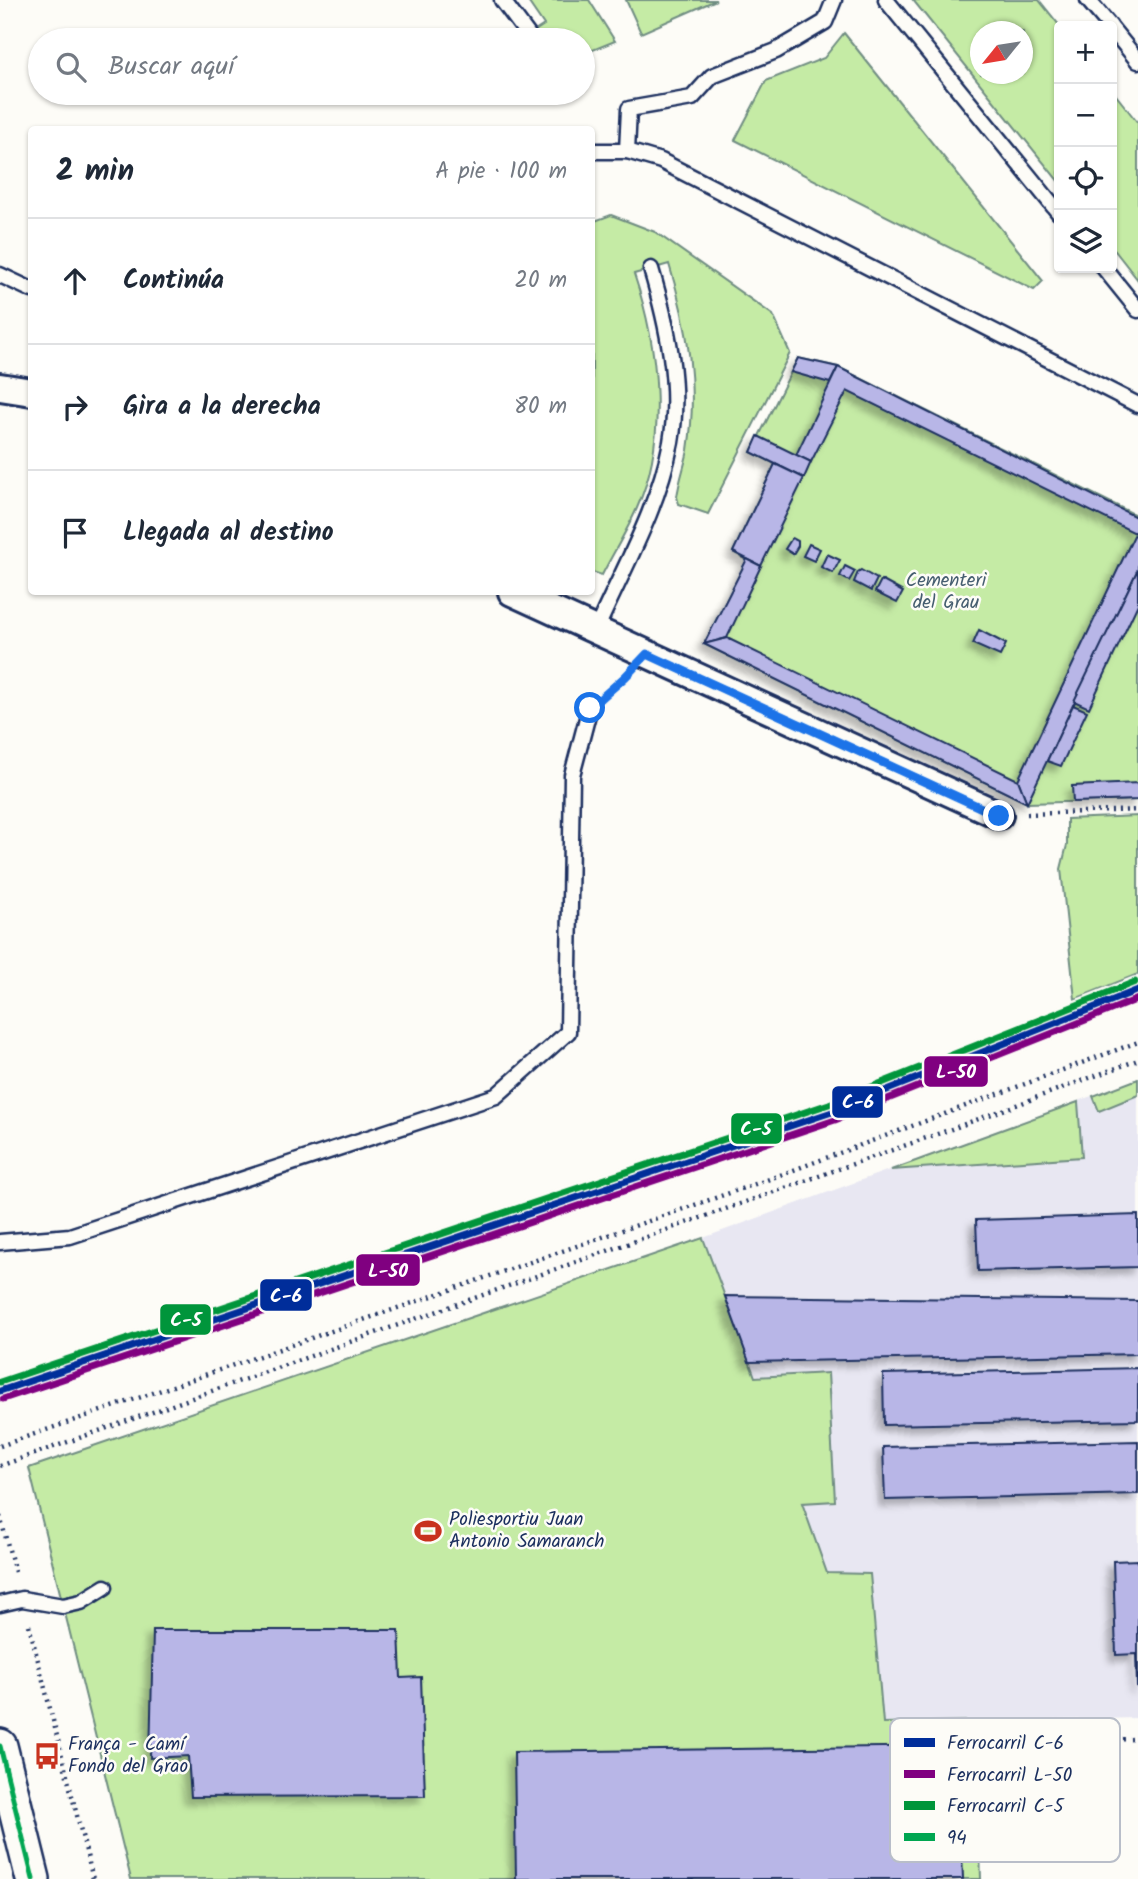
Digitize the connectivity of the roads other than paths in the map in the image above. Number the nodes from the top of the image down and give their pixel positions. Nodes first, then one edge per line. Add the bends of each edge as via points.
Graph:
1 (502, 0) edge
2 (834, 0) edge
3 (886, 0) edge
4 (1088, 0) edge
5 (1106, 21) edge
6 (523, 28) edge
7 (1117, 35) edge
8 (1138, 61) edge
9 (595, 151) edge
10 (627, 151) junction
11 (1057, 210) edge
12 (651, 269) dead end
13 (1108, 273) edge
14 (0, 275) edge
15 (28, 288) edge
16 (1138, 310) edge
17 (0, 387) edge
18 (28, 391) edge
19 (1138, 405) edge
20 (519, 595) edge
21 (596, 630) junction
22 (590, 708) road end
23 (999, 816) road end
24 (0, 1242) edge
25 (105, 1587) dead end
26 (0, 1604) edge
27 (0, 1745) edge
28 (33, 1879) edge

1 - 6 lane
2 - 10 lane via 825,22 776,51 712,76 692,98 629,109
3 - 11 lane
4 - 5 lane
7 - 8 lane
9 - 10 lane
10 - 19 lane via 661,161
12 - 21 lane via 670,355 674,396 671,440 649,516
13 - 16 lane
14 - 15 lane
17 - 18 street
20 - 21 street
21 - 23 street
22 - 24 lane via 572,775 568,1032 496,1096 70,1236
25 - 26 lane via 81,1602 63,1606 22,1598
27 - 28 street

